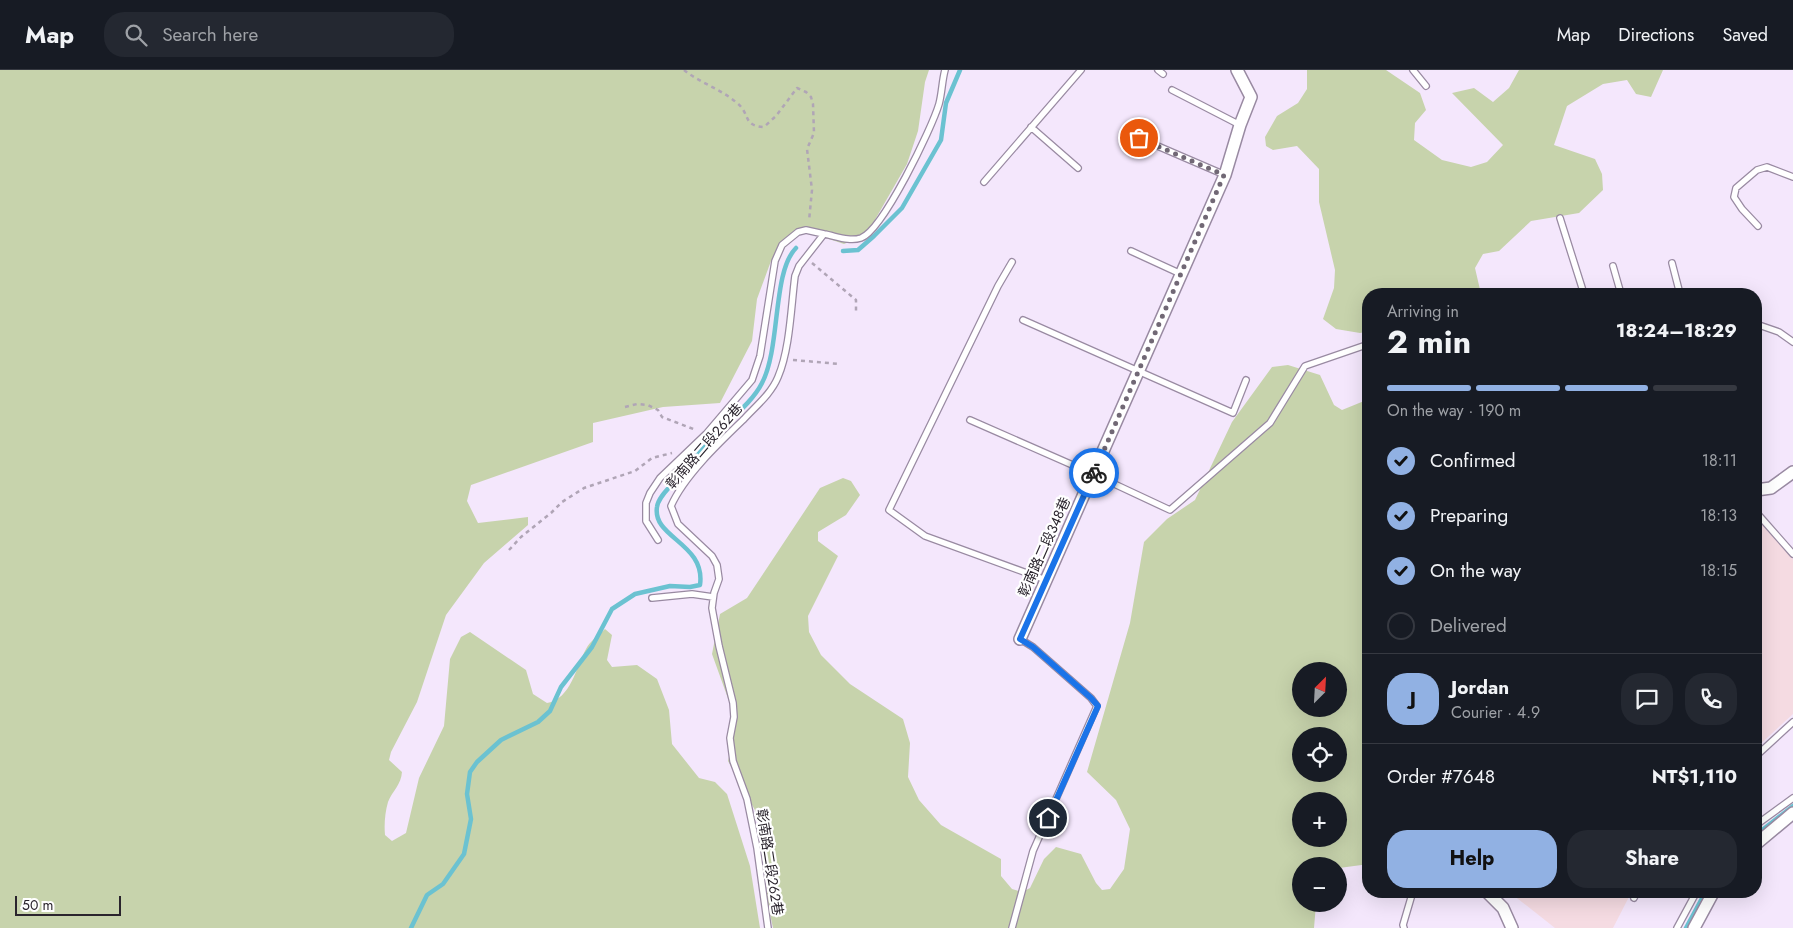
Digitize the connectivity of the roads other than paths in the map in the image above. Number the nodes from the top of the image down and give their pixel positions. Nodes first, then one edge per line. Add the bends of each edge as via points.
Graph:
1 (945, 70) edge
2 (1081, 70) edge
3 (1237, 70) edge
4 (1413, 70) edge
5 (1426, 86) dead end
6 (1172, 90) dead end
7 (1240, 125) junction
8 (1032, 128) junction
9 (1139, 138) dead end
10 (1078, 168) dead end
11 (1224, 175) junction
12 (1793, 177) edge
13 (984, 182) dead end
14 (1560, 218) dead end
15 (1758, 226) dead end
16 (824, 234) junction
17 (1131, 251) dead end
18 (1012, 262) dead end
19 (1672, 263) dead end
20 (1613, 266) dead end
21 (1181, 274) junction
22 (1582, 288) edge
23 (1619, 288) edge
24 (1678, 288) edge
25 (1023, 320) dead end
26 (1762, 326) edge
27 (1793, 342) edge
28 (1362, 346) edge
29 (1139, 371) junction
30 (1246, 380) dead end
31 (970, 420) dead end
32 (1793, 472) edge
33 (1093, 474) junction
34 (1762, 489) edge
35 (1762, 519) edge
36 (658, 540) dead end
37 (1793, 554) edge
38 (1046, 580) junction
39 (713, 597) junction
40 (652, 598) dead end
41 (1020, 639) joint
42 (1793, 722) edge
43 (1762, 750) edge
44 (1793, 798) edge
45 (1793, 814) edge
46 (1762, 821) edge
47 (1762, 839) edge
48 (1411, 898) edge
49 (1493, 898) edge
50 (1692, 898) edge
51 (1710, 898) edge
52 (768, 928) edge
53 (1012, 928) edge
54 (1404, 928) edge
55 (1512, 928) edge
56 (1677, 928) edge
57 (1694, 928) edge

1 - 16 lane via 940,102 925,138 873,228 860,239
2 - 8 lane
3 - 7 street, 彰南路二段348巷 via 1251,97
4 - 5 lane
6 - 7 lane
7 - 11 street, 彰南路二段348巷
8 - 10 lane
8 - 13 lane
9 - 11 lane
11 - 21 street, 彰南路二段348巷
12 - 15 lane via 1767,168 1757,170 1736,188 1734,197
14 - 22 lane
16 - 36 lane via 806,230 798,232 782,245 775,261 760,356 752,380 706,434 660,478 650,493 646,503 646,521
16 - 39 lane, 彰南路二段262巷 via 795,276 784,359 769,393 686,482 671,506 678,524 712,556 717,565 719,579
17 - 21 lane
18 - 38 lane via 889,510 925,536
19 - 24 lane
20 - 23 lane
21 - 29 street, 彰南路二段348巷
25 - 29 lane
26 - 27 lane via 1779,332
28 - 33 lane via 1305,366 1270,424 1170,510
29 - 30 lane via 1233,413
29 - 33 street, 彰南路二段348巷
31 - 33 lane
32 - 34 street via 1771,488
33 - 38 street, 彰南路二段348巷
35 - 37 lane
38 - 41 street, 彰南路二段348巷
39 - 40 lane via 692,594
39 - 52 lane, 彰南路二段262巷 via 715,624 733,703 732,761 747,799
41 - 53 lane, 彰南路二段348巷 via 1098,706 1033,851
42 - 43 lane
44 - 46 lane
45 - 47 street
48 - 54 lane
49 - 55 street via 1503,908
50 - 56 lane
51 - 57 street

